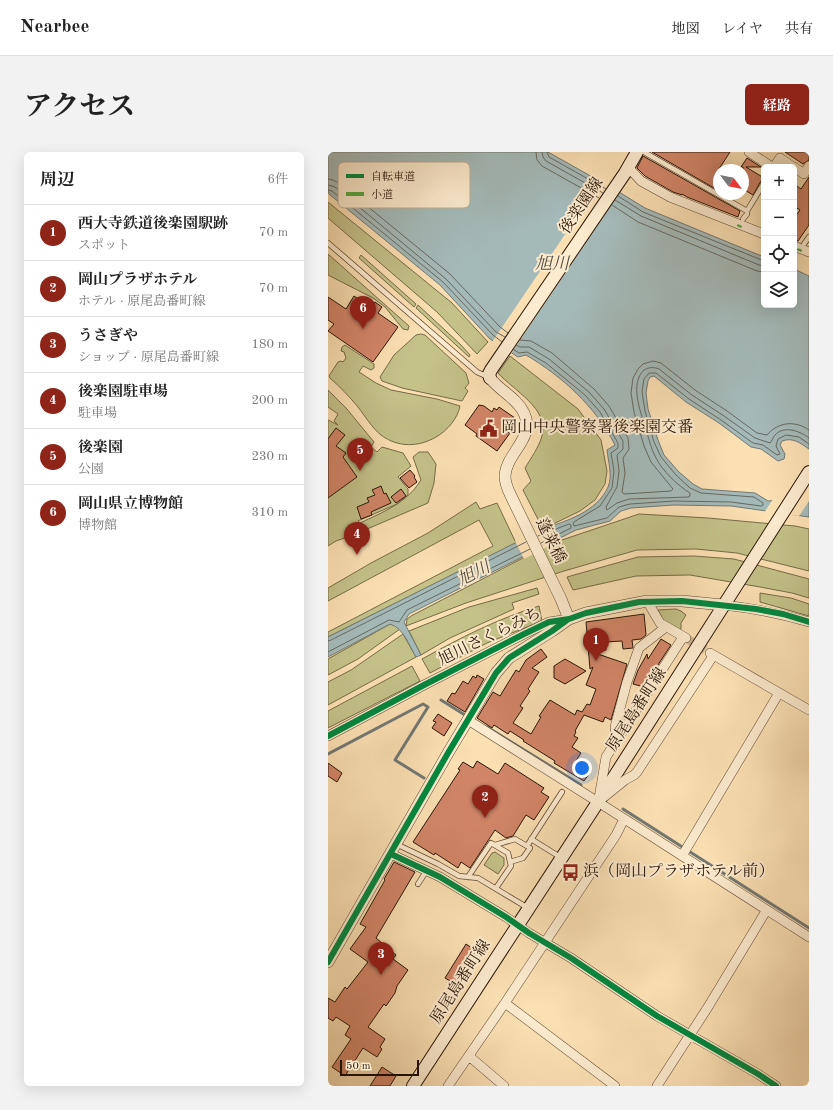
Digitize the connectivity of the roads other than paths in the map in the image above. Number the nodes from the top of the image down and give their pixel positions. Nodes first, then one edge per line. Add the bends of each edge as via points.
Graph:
1 (637, 152) edge
2 (644, 152) edge
3 (749, 152) edge
4 (768, 164) edge
5 (775, 164) edge
6 (789, 164) edge
7 (809, 166) edge
8 (797, 169) edge
9 (626, 170) junction
10 (761, 187) edge
11 (747, 211) junction
12 (741, 222) junction
13 (761, 232) edge
14 (809, 237) edge
15 (328, 243) edge
16 (802, 248) edge
17 (491, 372) junction
18 (809, 472) edge
19 (647, 601) junction
20 (726, 601) junction
21 (569, 619) junction
22 (809, 622) edge
23 (666, 627) junction
24 (779, 693) junction
25 (809, 710) edge
26 (468, 720) junction
27 (328, 736) edge
28 (616, 740) junction
29 (562, 792) dead end
30 (598, 802) junction
31 (624, 819) junction
32 (531, 839) junction
33 (495, 845) junction
34 (527, 846) junction
35 (393, 849) junction
36 (685, 852) junction
37 (561, 858) junction
38 (430, 860) junction
39 (510, 862) junction
40 (426, 869) junction
41 (468, 877) junction
42 (418, 884) dead end
43 (496, 888) junction
44 (528, 908) junction
45 (766, 911) junction
46 (517, 925) junction
47 (809, 938) edge
48 (545, 942) junction
49 (328, 962) edge
50 (505, 1003) junction
51 (690, 1035) junction
52 (469, 1056) junction
53 (414, 1086) edge
54 (448, 1086) edge
55 (504, 1086) edge
56 (615, 1086) edge
57 (656, 1086) edge
58 (776, 1086) edge

1 - 9 main road, 後楽園線
2 - 11 lane
3 - 4 street
5 - 6 street via 780,158
7 - 8 street via 804,174
9 - 12 street via 670,197
9 - 17 main road, 後楽園線
10 - 11 lane
11 - 12 lane
12 - 13 street
14 - 16 lane
15 - 17 lane via 477,372
17 - 21 street, 蓬莱橋 via 520,407 527,421 525,437 508,464 506,482
18 - 20 main road, 原尾島番町線
19 - 20 street, 旭川さくらみち
19 - 21 street, 旭川さくらみち via 586,613
19 - 23 street via 660,623
20 - 22 street
20 - 30 main road, 原尾島番町線
21 - 26 street via 509,658 496,673
21 - 27 street, 旭川さくらみち via 549,622 524,634
23 - 28 street via 639,648 615,727
23 - 28 street via 684,637
24 - 25 street
24 - 30 street via 712,654 638,772
24 - 36 street
26 - 30 street
26 - 35 street
28 - 30 street via 604,762
29 - 32 lane
30 - 31 street
30 - 37 main road, 原尾島番町線
31 - 36 street
31 - 48 street
32 - 34 lane
32 - 37 lane
33 - 34 lane via 515,839
33 - 39 lane via 508,853
33 - 41 lane via 491,843
34 - 39 lane via 530,848 523,858
35 - 38 lane
35 - 40 street
35 - 49 street
36 - 45 street
37 - 44 main road, 原尾島番町線
38 - 40 lane
38 - 41 lane via 458,876
39 - 43 lane
40 - 42 lane
40 - 46 street
41 - 43 lane via 478,878
43 - 44 lane
44 - 46 main road, 原尾島番町線
45 - 47 street
45 - 51 street
46 - 48 street
46 - 53 main road, 原尾島番町線
48 - 50 street
48 - 51 street
50 - 52 street
50 - 56 street
51 - 57 street
51 - 58 street
52 - 54 street
52 - 55 street

